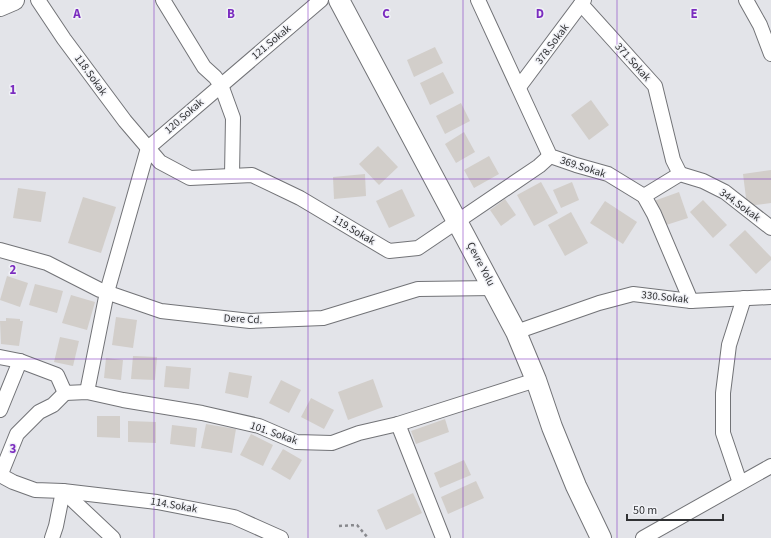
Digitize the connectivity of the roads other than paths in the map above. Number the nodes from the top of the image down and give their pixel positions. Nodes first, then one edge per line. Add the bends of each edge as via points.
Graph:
1 (14, 0) edge
2 (38, 0) edge
3 (162, 0) edge
4 (321, 0) edge
5 (339, 0) edge
6 (478, 0) edge
7 (746, 0) edge
8 (582, 2) edge
9 (0, 6) edge
10 (771, 54) edge
11 (220, 85) junction
12 (519, 87) junction
13 (148, 148) junction
14 (550, 156) junction
15 (680, 174) junction
16 (232, 175) junction
17 (644, 196) junction
18 (457, 221) junction
19 (771, 228) edge
20 (0, 250) edge
21 (494, 288) junction
22 (107, 292) junction
23 (744, 298) junction
24 (771, 298) edge
25 (690, 301) junction
26 (516, 332) junction
27 (0, 357) edge
28 (20, 361) junction
29 (536, 380) junction
30 (87, 392) junction
31 (65, 393) junction
32 (0, 410) edge
33 (398, 424) junction
34 (771, 466) edge
35 (0, 476) edge
36 (740, 483) junction
37 (63, 491) junction
38 (52, 538) edge
39 (113, 538) edge
40 (280, 538) edge
41 (443, 538) edge
42 (601, 538) edge
43 (643, 538) edge

1 - 9 street
2 - 13 street, 118.Sokak
3 - 11 street via 204,67
4 - 11 street, 121.Sokak
5 - 18 street, Çevre Yolu
6 - 12 street, 369.Sokak
7 - 10 street via 760,25
8 - 12 street, 378.Sokak
8 - 15 street, 371.Sokak via 655,86 673,160
11 - 13 street, 120.Sokak
11 - 16 street via 233,118
12 - 14 street, 369.Sokak
13 - 16 street, 119.Sokak via 160,162 190,178
13 - 22 street
14 - 17 street, 369.Sokak via 608,174
14 - 18 street, 119.Sokak
15 - 17 street
15 - 19 street, 344.Sokak via 725,192
16 - 18 street, 119.Sokak via 252,174 300,198 389,251 418,248
17 - 25 street, 369.Sokak
18 - 21 street, Çevre Yolu
20 - 22 street, Dere Cd. via 47,263
21 - 22 street, Dere Cd. via 418,289 323,318 250,321 161,311
21 - 26 street, Çevre Yolu
22 - 30 street
23 - 24 street, 330.Sokak
23 - 25 street, 330.Sokak
23 - 36 street via 729,345 723,393 723,433
25 - 26 street, 330.Sokak via 633,294
26 - 29 street, Çevre Yolu
27 - 28 street
28 - 31 street via 57,375
28 - 32 street
29 - 33 street, 101. Sokak
29 - 42 street, Çevre Yolu via 576,486
30 - 31 street, 101. Sokak
30 - 33 street, 101. Sokak via 259,426 296,442 332,443 359,433
31 - 35 street via 53,405 39,412 17,434
33 - 41 street
34 - 36 street
35 - 37 street, 114.Sokak via 35,490
36 - 43 street
37 - 38 street
37 - 39 street
37 - 40 street, 114.Sokak via 157,502 234,517

